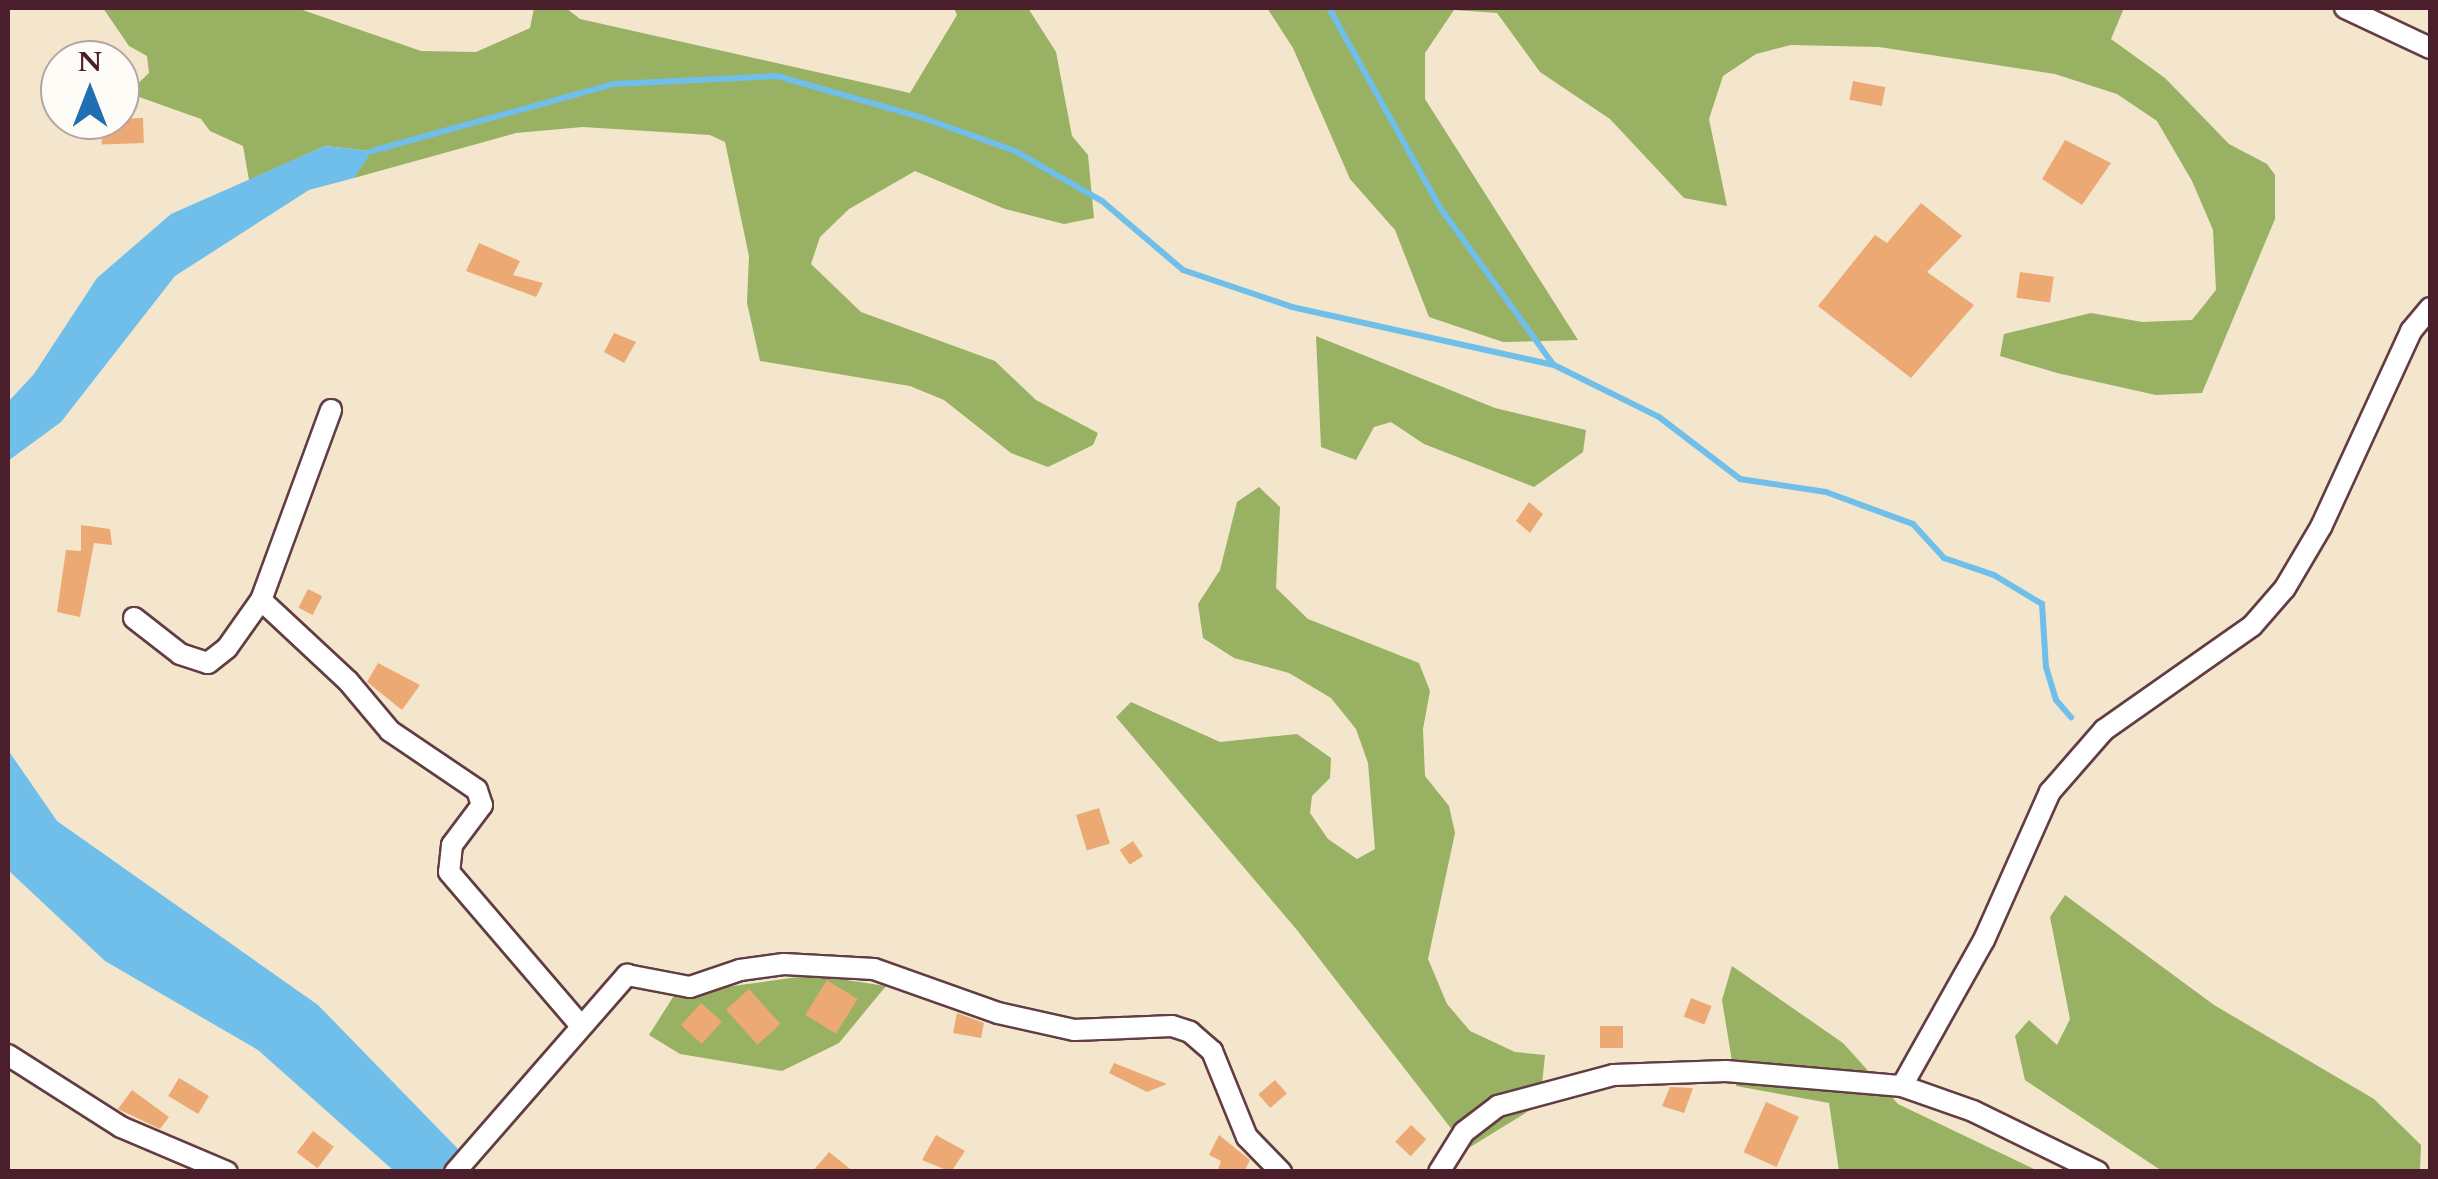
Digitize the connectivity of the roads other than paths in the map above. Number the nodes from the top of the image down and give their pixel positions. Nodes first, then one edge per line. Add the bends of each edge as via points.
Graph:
1 (2345, 8) edge
2 (2430, 48) edge
3 (2430, 308) edge
4 (331, 410) dead end
5 (261, 600) junction
6 (134, 618) dead end
7 (580, 1024) junction
8 (8, 1055) edge
9 (1902, 1086) junction
10 (227, 1172) edge
11 (454, 1172) edge
12 (1281, 1172) edge
13 (1439, 1172) edge
14 (2098, 1172) edge

1 - 2 street
3 - 9 street via 2411,332 2322,528 2284,588 2252,626 2104,730 2050,792 1984,940
4 - 5 street
5 - 6 street via 208,663 180,654
5 - 7 street via 348,681 390,731 477,790 482,806 452,846 449,872
7 - 11 street
7 - 12 street via 627,975 690,987 784,964 874,969 998,1013 1074,1030 1172,1026 1203,1040 1212,1052 1246,1137
8 - 10 street via 121,1127
9 - 13 street via 1726,1071 1614,1075 1498,1106 1464,1132
9 - 14 street via 1973,1111

